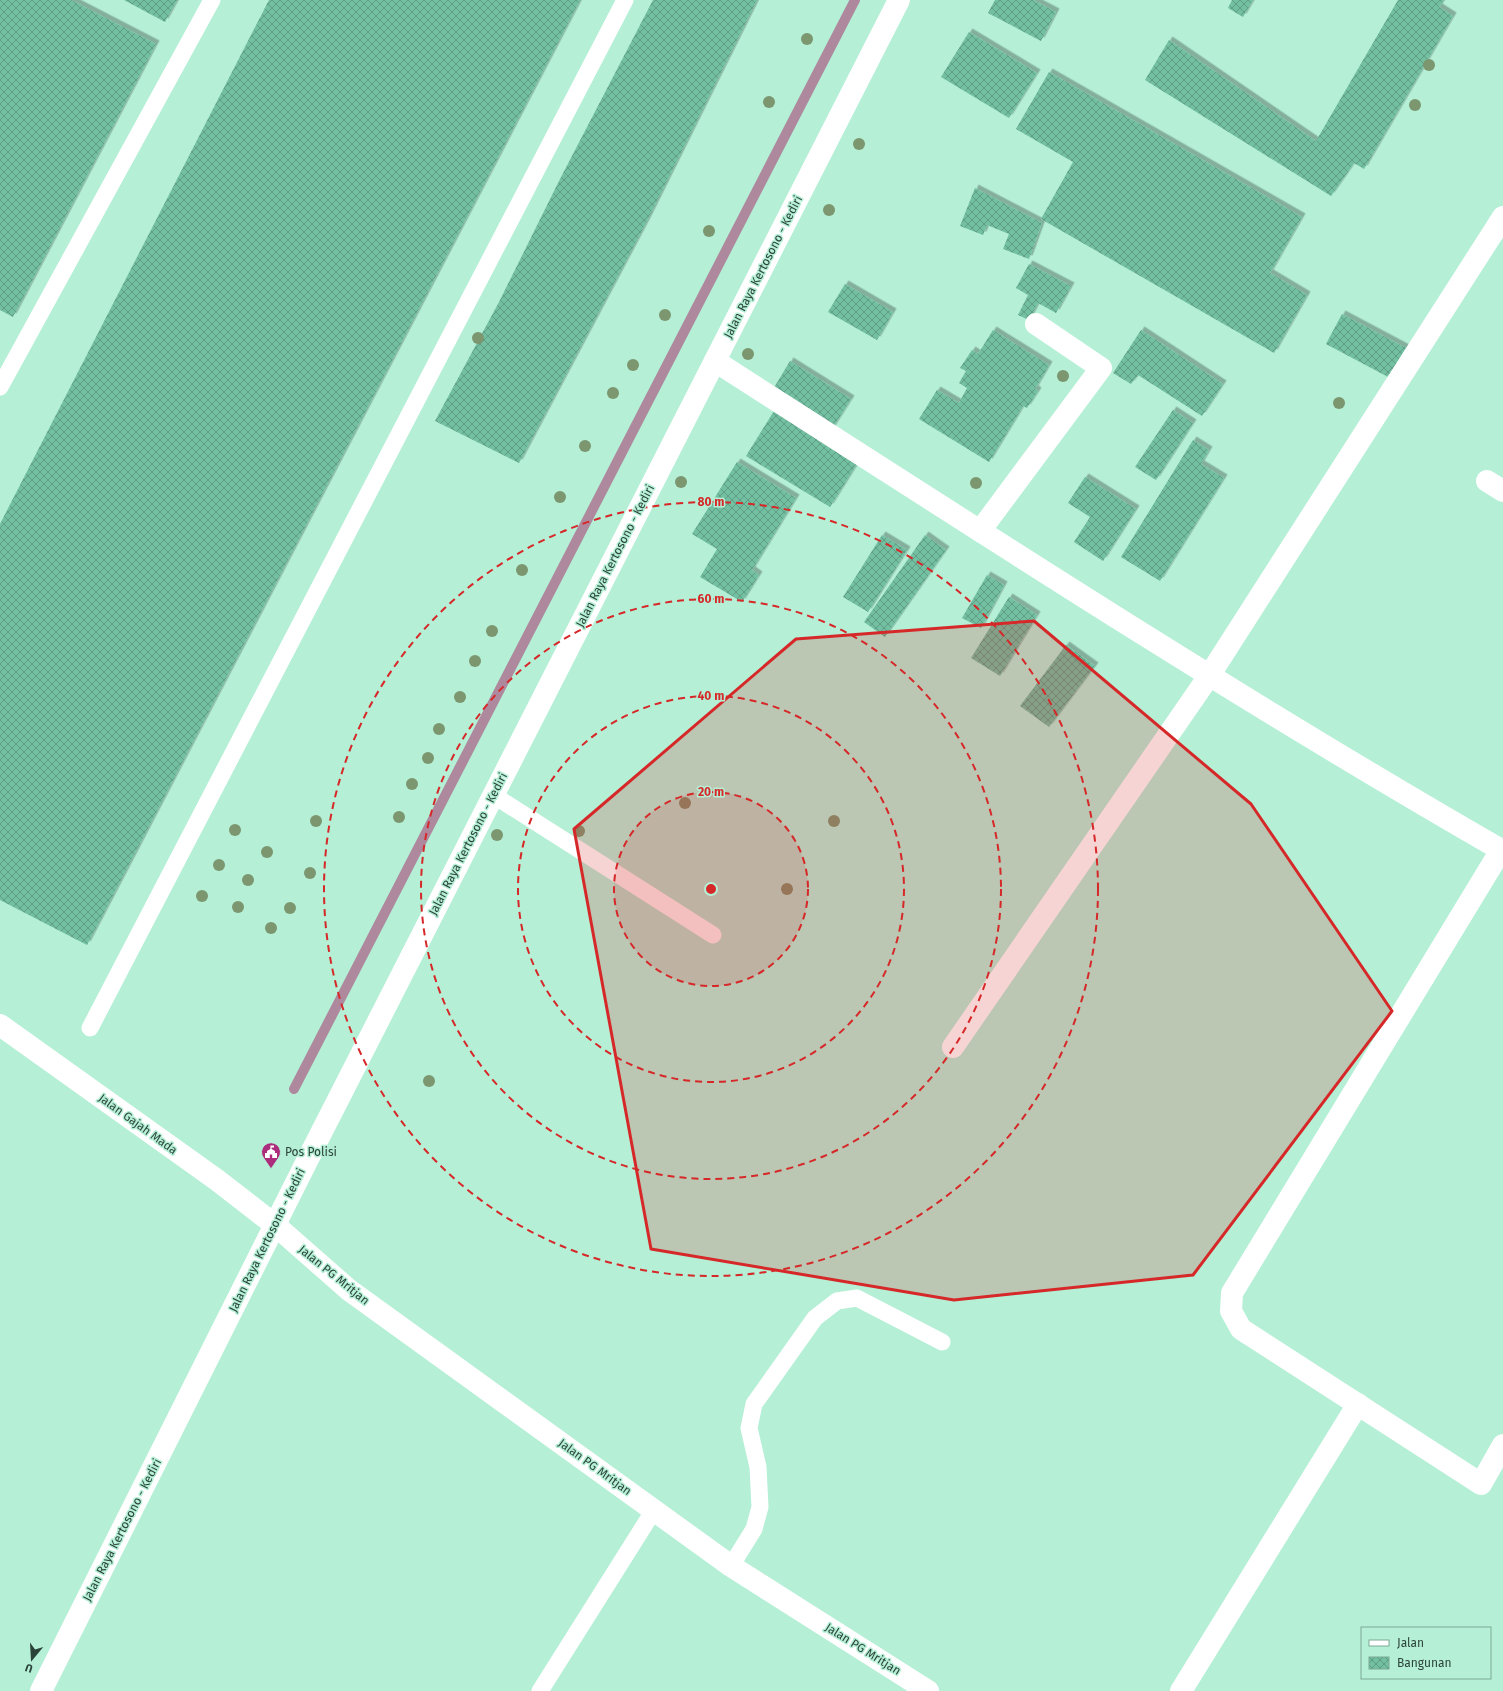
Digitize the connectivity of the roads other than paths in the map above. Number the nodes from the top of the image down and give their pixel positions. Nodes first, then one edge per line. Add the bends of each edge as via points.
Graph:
1 (212, 0) edge
2 (625, 0) edge
3 (899, 0) edge
4 (1503, 217) edge
5 (1036, 324) dead end
6 (715, 361) junction
7 (0, 388) edge
8 (980, 531) junction
9 (1209, 676) junction
10 (493, 795) junction
11 (1502, 851) edge
12 (713, 935) dead end
13 (0, 1025) edge
14 (90, 1028) dead end
15 (954, 1047) dead end
16 (274, 1226) junction
17 (942, 1342) dead end
18 (1358, 1404) junction
19 (1503, 1445) edge
20 (654, 1510) junction
21 (731, 1566) junction
22 (41, 1691) edge
23 (540, 1691) edge
24 (928, 1691) edge
25 (1181, 1691) edge

1 - 7 lane
2 - 14 lane
3 - 6 main road, Jalan Raya Kertosono - Kediri
4 - 9 main road
5 - 8 main road via 1101,368
6 - 8 main road
6 - 10 main road, Jalan Raya Kertosono - Kediri
8 - 9 main road
9 - 11 main road
9 - 15 main road
10 - 12 lane
10 - 16 main road, Jalan Raya Kertosono - Kediri
11 - 18 main road via 1232,1292 1232,1312 1241,1329
13 - 16 main road, Jalan Gajah Mada via 217,1180
16 - 20 main road, Jalan PG Mritjan via 349,1290
16 - 22 main road, Jalan Raya Kertosono - Kediri
17 - 21 lane via 857,1298 837,1301 815,1318 754,1404 749,1428 758,1467 760,1506 754,1529
18 - 19 main road via 1481,1484
18 - 25 main road
20 - 21 main road, Jalan PG Mritjan
20 - 23 lane
21 - 24 main road, Jalan PG Mritjan

